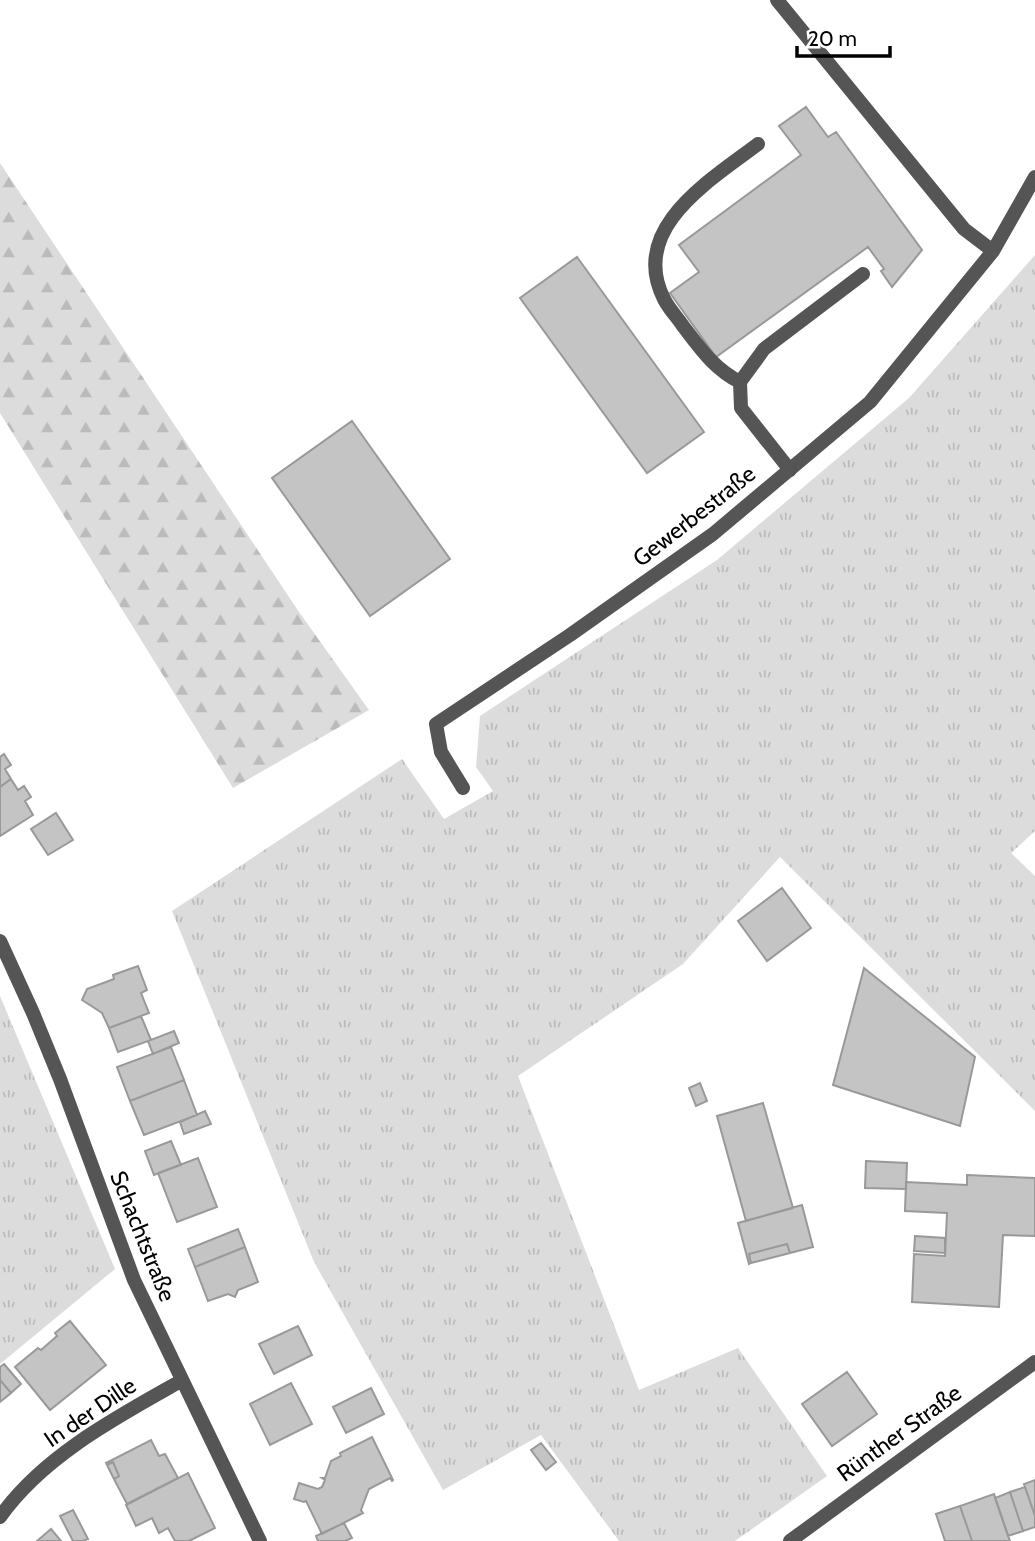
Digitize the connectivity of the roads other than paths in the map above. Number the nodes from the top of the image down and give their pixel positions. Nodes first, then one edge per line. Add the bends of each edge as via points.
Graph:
1 (777, 0) edge
2 (758, 144) dead end
3 (1035, 177) edge
4 (993, 251) junction
5 (863, 274) dead end
6 (740, 382) junction
7 (790, 470) junction
8 (463, 788) dead end
9 (0, 942) edge
10 (1035, 1362) edge
11 (181, 1381) junction
12 (0, 1517) edge
13 (260, 1541) edge
14 (790, 1541) edge

1 - 4 street via 964,229
2 - 6 street via 687,199 668,221 656,261 665,300 710,361
3 - 4 street, Gewerbestraße
4 - 7 street, Gewerbestraße via 870,402
5 - 6 street via 764,349
6 - 7 street via 741,408
7 - 8 street, Gewerbestraße via 713,534 436,723 441,752
9 - 11 street, Schachtstraße via 60,1079 134,1280
10 - 14 street, Rünther Straße
11 - 12 street, In der Dille via 70,1448 12,1499
11 - 13 street, Schachtstraße

